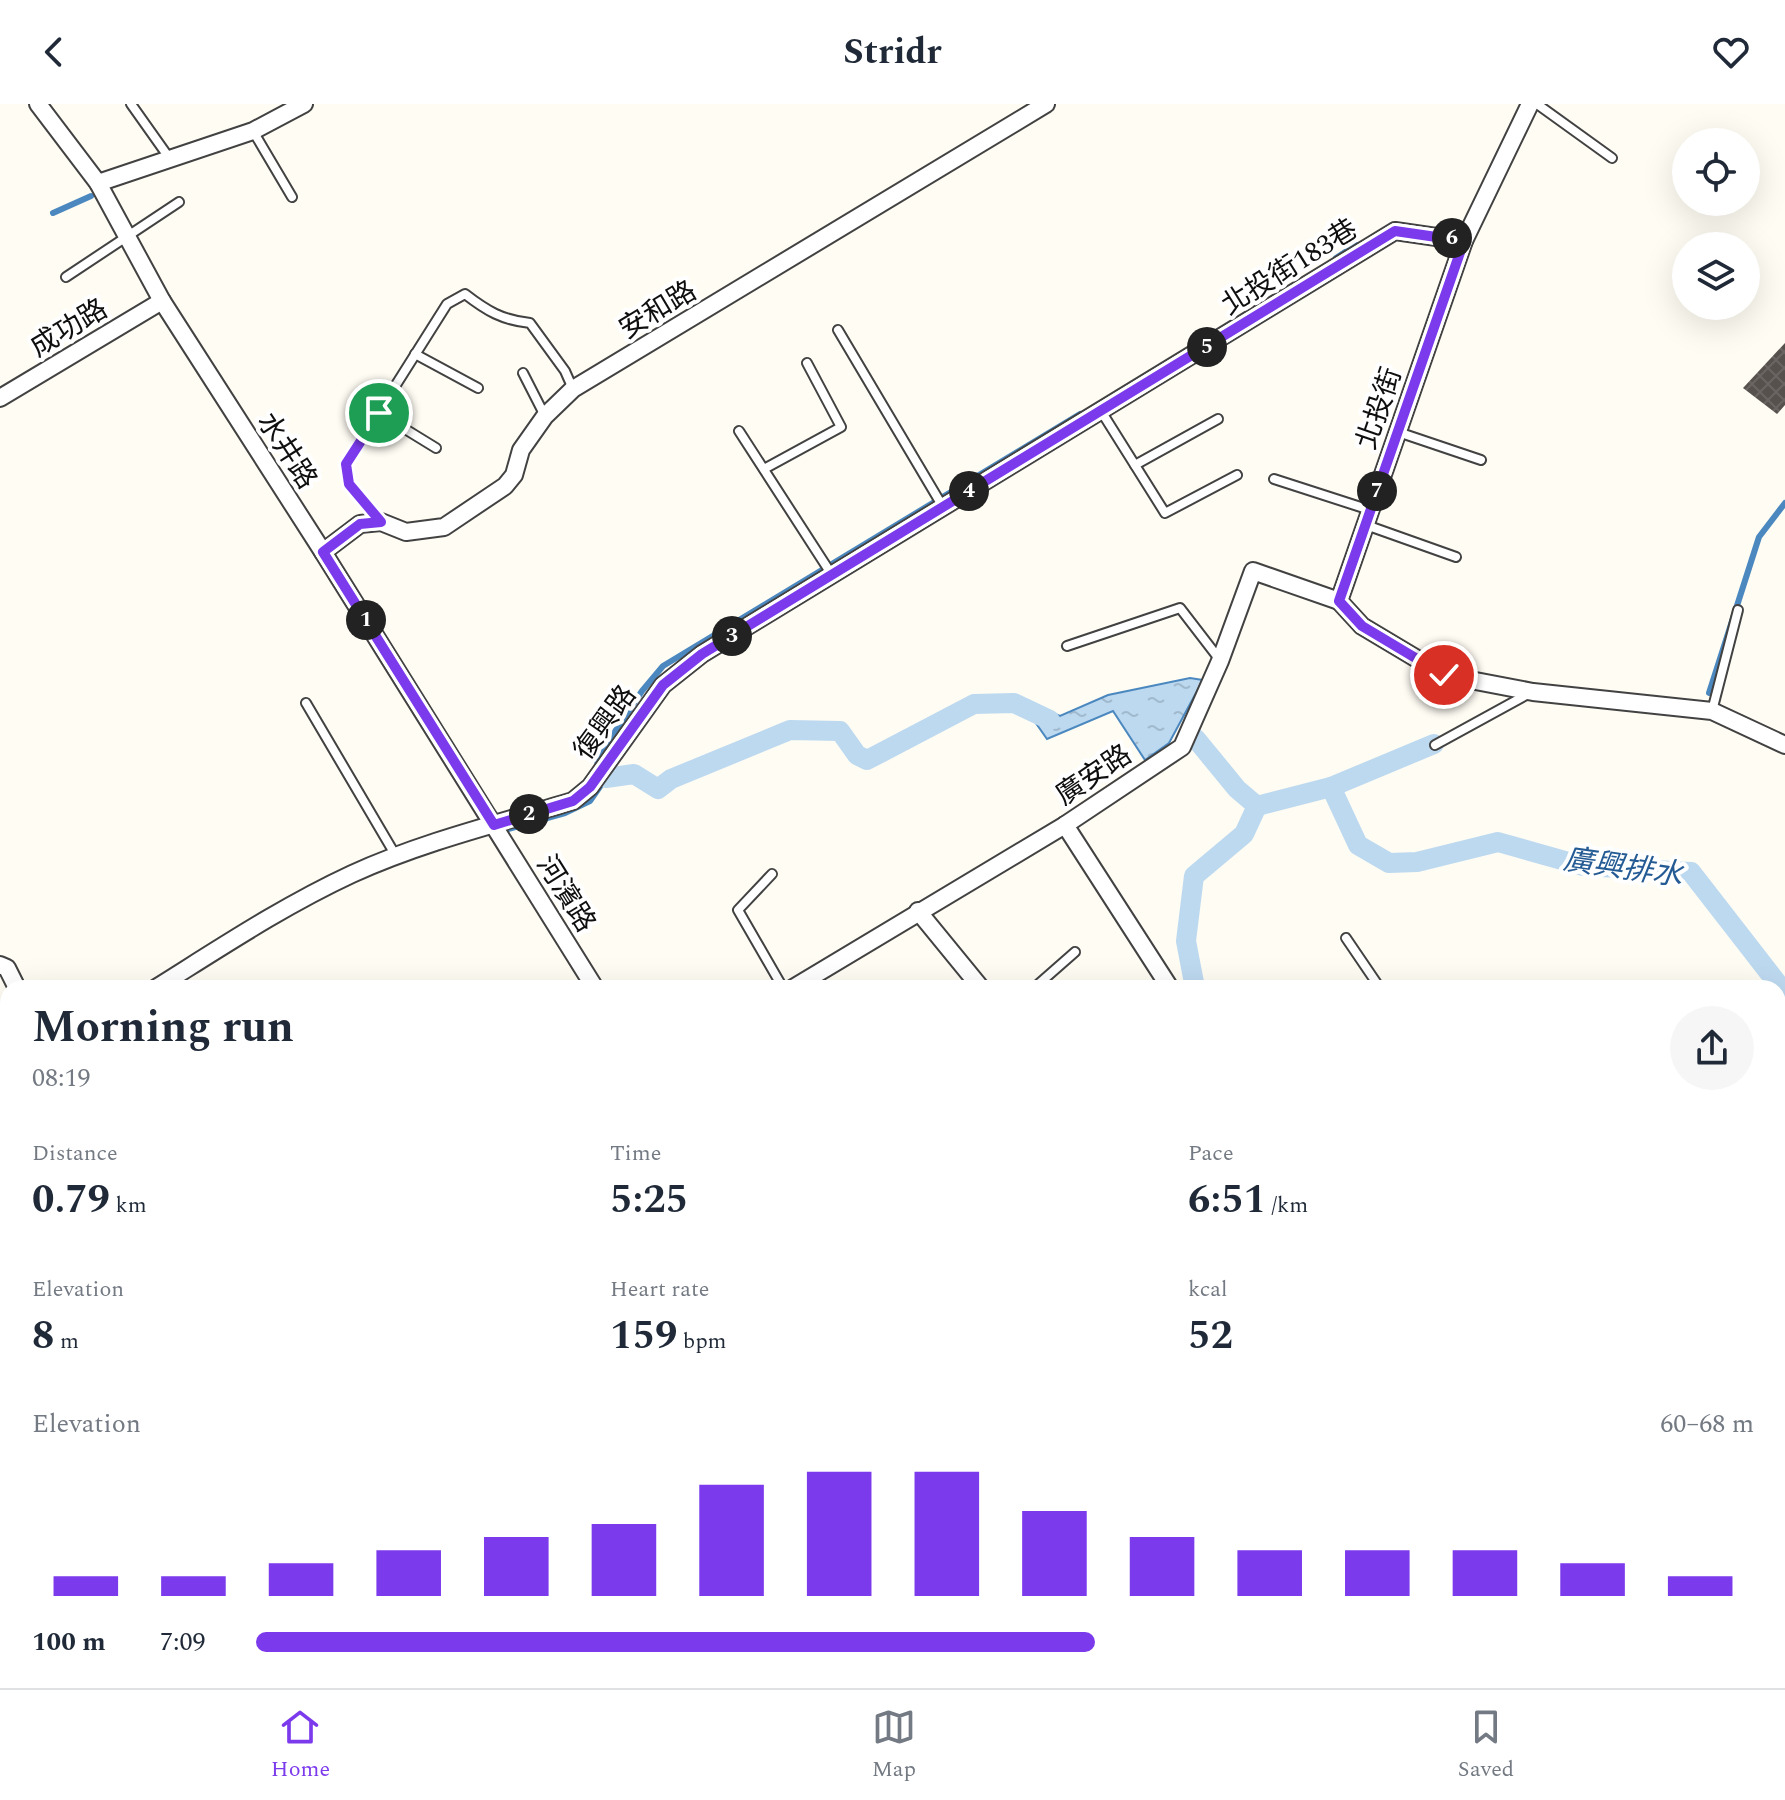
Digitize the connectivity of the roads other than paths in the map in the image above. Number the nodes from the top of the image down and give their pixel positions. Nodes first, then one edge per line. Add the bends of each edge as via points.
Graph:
1 (38, 104) edge
2 (131, 104) edge
3 (304, 104) edge
4 (1046, 104) edge
5 (1530, 104) edge
6 (1537, 104) edge
7 (253, 131) junction
8 (1612, 158) dead end
9 (170, 159) junction
10 (98, 183) junction
11 (292, 197) dead end
12 (179, 202) dead end
13 (126, 235) junction
14 (1464, 241) junction
15 (66, 277) dead end
16 (162, 301) junction
17 (838, 330) dead end
18 (415, 354) junction
19 (1192, 357) joint
20 (807, 363) dead end
21 (523, 373) dead end
22 (478, 388) dead end
23 (573, 389) junction
24 (0, 398) edge
25 (1101, 411) junction
26 (379, 413) junction
27 (545, 416) junction
28 (1218, 419) dead end
29 (739, 431) dead end
30 (1397, 432) junction
31 (436, 448) dead end
32 (1481, 460) dead end
33 (1135, 465) junction
34 (764, 469) junction
35 (1237, 475) dead end
36 (1274, 479) dead end
37 (943, 507) junction
38 (1368, 517) junction
39 (381, 522) junction
40 (323, 552) junction
41 (1456, 557) dead end
42 (832, 575) junction
43 (1339, 601) junction
44 (1738, 610) dead end
45 (1067, 646) dead end
46 (1220, 661) junction
47 (1533, 692) junction
48 (306, 703) dead end
49 (1712, 711) junction
50 (1435, 745) dead end
51 (1785, 745) edge
52 (494, 825) junction
53 (1065, 825) junction
54 (397, 856) junction
55 (772, 874) dead end
56 (918, 911) junction
57 (1346, 938) dead end
58 (1075, 952) dead end
59 (0, 965) edge
60 (13, 980) edge
61 (169, 980) edge
62 (590, 980) edge
63 (778, 980) edge
64 (806, 980) edge
65 (974, 980) edge
66 (1043, 980) edge
67 (1165, 980) edge
68 (1375, 980) edge

1 - 10 street, 水井路
2 - 9 lane
3 - 7 street
4 - 23 street, 安和路
5 - 14 street, 北投街
6 - 8 lane
7 - 9 street
7 - 11 lane
9 - 10 street
10 - 13 street, 水井路
12 - 13 lane
13 - 15 lane
13 - 16 street, 水井路
14 - 19 street, 北投街183巷 via 1395,231
14 - 30 street, 北投街
16 - 24 street, 成功路
16 - 40 street, 水井路
17 - 37 lane
18 - 22 lane
18 - 23 lane via 447,304 465,294 491,314 530,323
18 - 26 lane
19 - 25 street, 復興路
20 - 34 lane via 841,427
21 - 27 lane
23 - 27 street, 安和路
25 - 33 lane
25 - 37 street, 復興路
26 - 31 lane
26 - 39 lane via 346,464 349,484
27 - 39 street, 安和路 via 505,486 444,527 406,532
28 - 33 lane
29 - 34 lane
30 - 32 lane
30 - 38 street, 北投街
33 - 35 lane via 1165,513
34 - 42 lane
36 - 38 lane
37 - 42 street, 復興路
38 - 41 lane
38 - 43 street, 北投街
39 - 40 street via 360,524
40 - 52 street, 水井路
42 - 52 street, 復興路 via 702,654 663,685 590,787 573,801
43 - 46 street, 廣安路 via 1253,571
43 - 47 street via 1362,626 1444,675
44 - 49 lane
45 - 46 lane via 1180,608
46 - 53 street, 廣安路 via 1182,747
47 - 49 street
47 - 50 lane
48 - 54 lane
49 - 51 street
52 - 54 street, 復興路
52 - 62 street, 河濱路
53 - 56 street, 廣安路
53 - 67 street
54 - 61 street, 復興路 via 297,900
55 - 63 lane via 738,910
56 - 64 street, 廣安路
56 - 65 street
57 - 68 lane
58 - 66 lane
59 - 60 street

